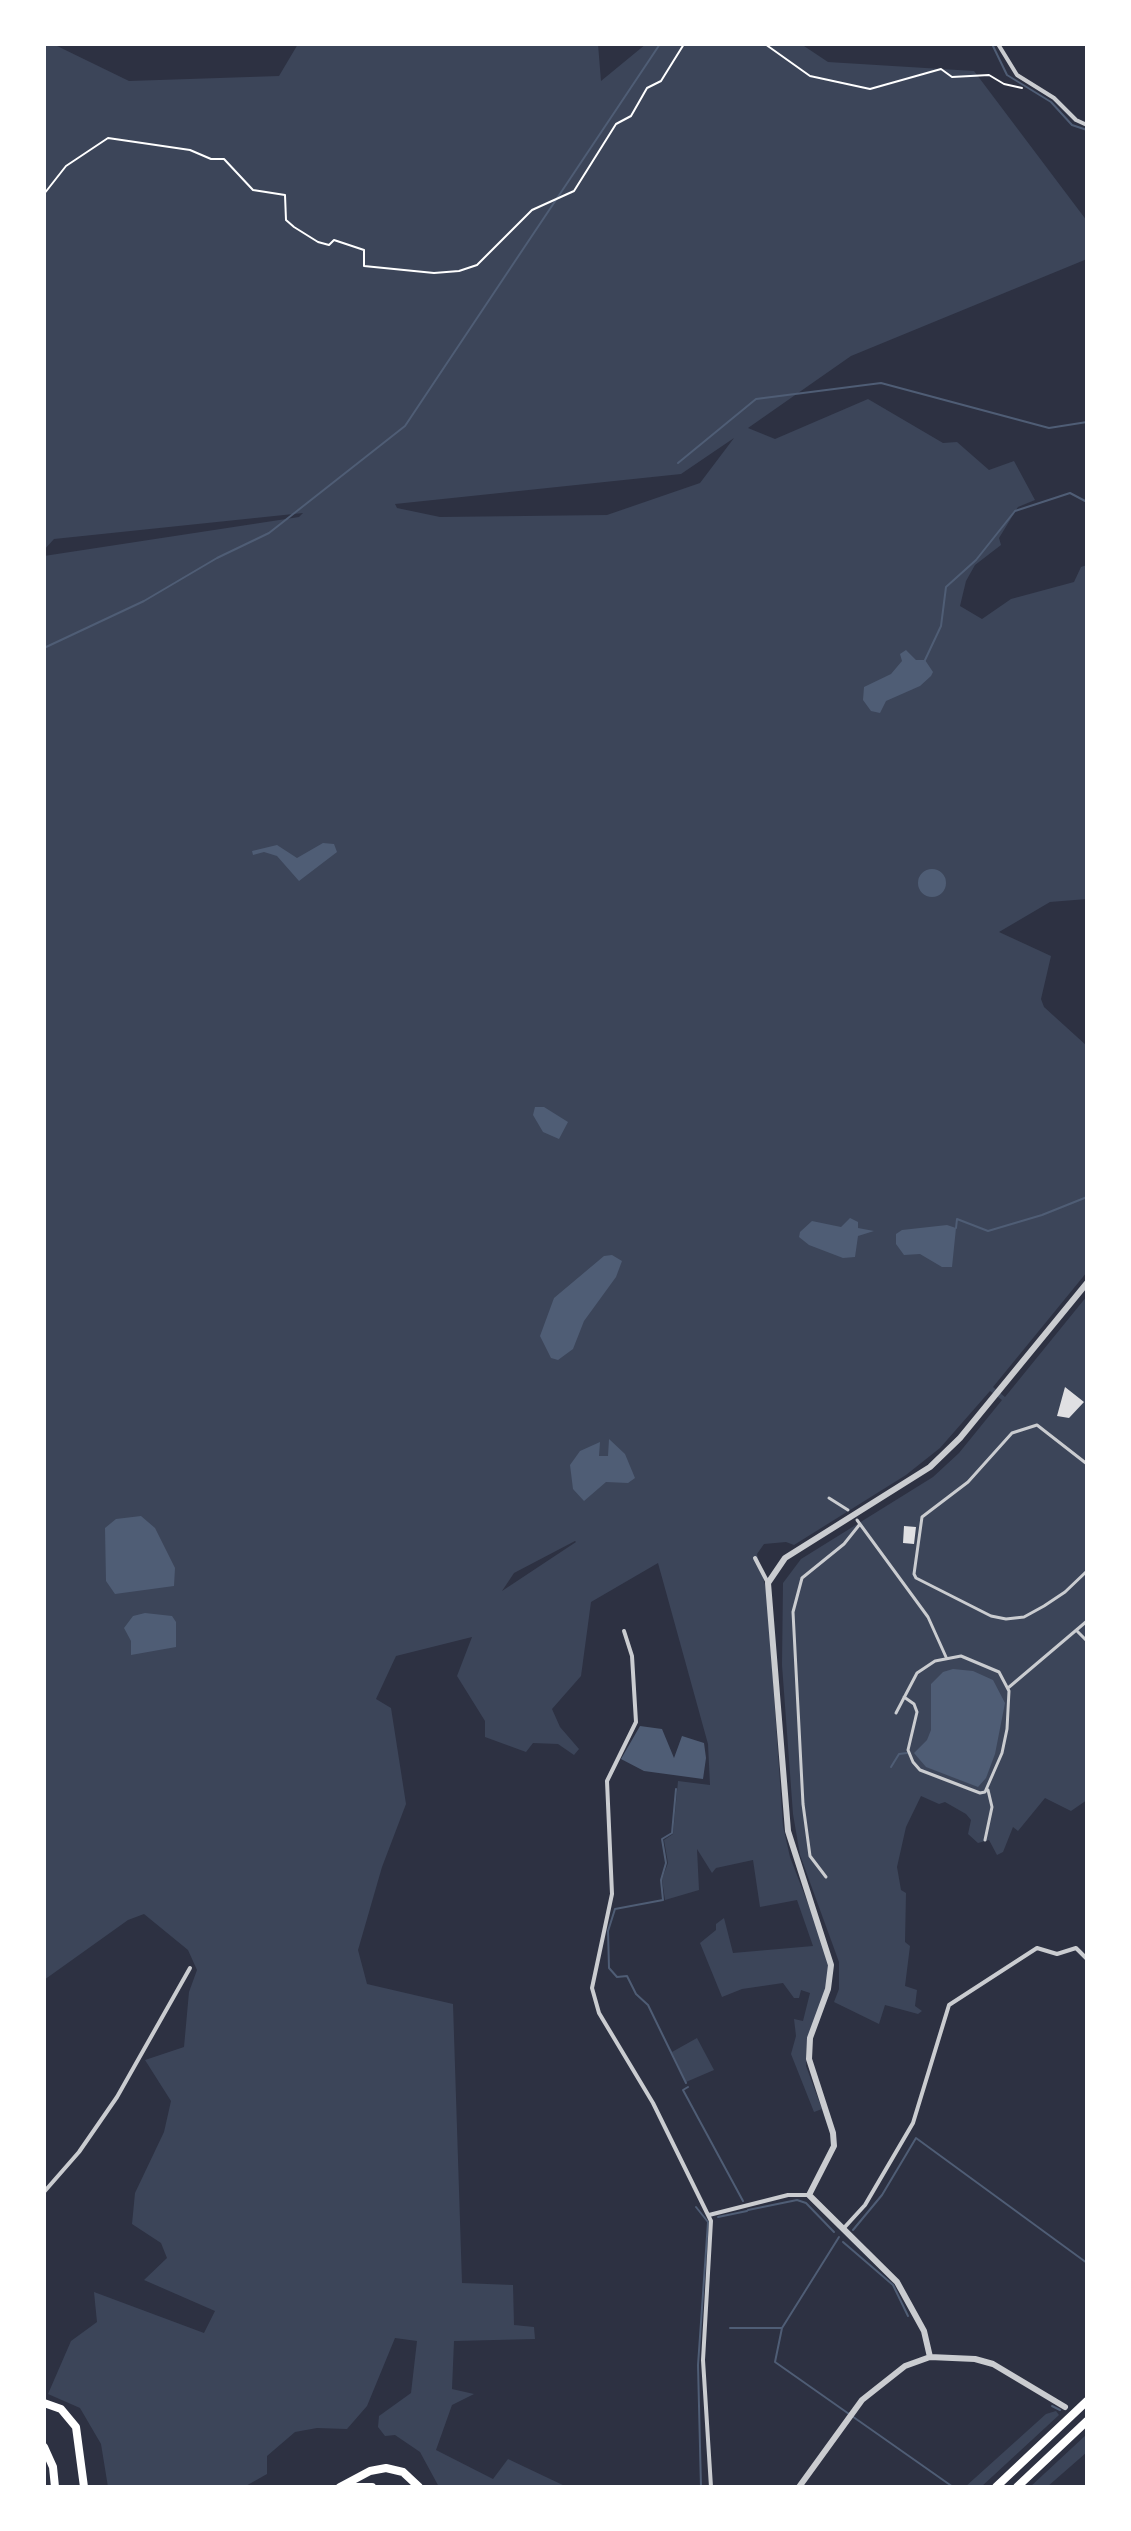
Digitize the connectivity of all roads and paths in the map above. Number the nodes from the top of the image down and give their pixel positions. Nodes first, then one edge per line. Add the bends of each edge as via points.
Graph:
1 (684, 44) edge
2 (765, 44) edge
3 (998, 44) edge
4 (1022, 88) dead end
5 (1087, 125) edge
6 (44, 194) edge
7 (1087, 1283) edge
8 (1087, 1464) edge
9 (829, 1498) dead end
10 (848, 1510) dead end
11 (755, 1558) dead end
12 (1087, 1571) edge
13 (768, 1583) junction
14 (1087, 1621) edge
15 (1076, 1630) junction
16 (624, 1631) dead end
17 (1087, 1641) edge
18 (946, 1657) junction
19 (1008, 1688) junction
20 (904, 1697) junction
21 (896, 1713) dead end
22 (987, 1789) junction
23 (985, 1840) dead end
24 (826, 1877) dead end
25 (1087, 1959) edge
26 (190, 1968) dead end
27 (44, 2192) edge
28 (809, 2195) junction
29 (709, 2215) junction
30 (841, 2230) junction
31 (930, 2357) junction
32 (1087, 2401) edge
33 (44, 2403) edge
34 (1065, 2407) dead end
35 (1087, 2421) edge
36 (44, 2447) edge
37 (55, 2487) edge
38 (84, 2487) edge
39 (340, 2487) edge
40 (355, 2487) edge
41 (372, 2487) edge
42 (419, 2487) edge
43 (711, 2487) edge
44 (799, 2487) edge
45 (996, 2487) edge
46 (1017, 2487) edge

1 - 6 path via 661,81 647,88 631,116 605,138 574,191 532,210 477,265 434,273 364,266 364,250 334,240 329,245 318,242 286,220 285,195 253,190 224,159 190,150 108,138 66,166
2 - 4 path via 810,76 870,89 941,69 952,77 989,75
3 - 5 street via 1017,75
7 - 13 street via 937,1461 785,1558
8 - 12 street via 1037,1425 1009,1435 968,1482 922,1517 914,1576 1006,1619 1044,1606
9 - 10 street
11 - 13 street
13 - 28 street via 788,1831 831,1958 809,2059 834,2146
14 - 15 street
15 - 17 street
15 - 19 street
16 - 29 street via 632,1656 636,1722 607,1781 612,1894 592,1993
18 - 19 street via 986,1664 999,1672
18 - 20 street via 922,1669
18 - 24 street via 928,1617 858,1522 844,1544 802,1578 793,1612 803,1804 810,1856
19 - 22 street via 1007,1729
20 - 21 street
20 - 22 street via 917,1712 909,1746 920,1770 980,1793
22 - 23 street via 992,1797
25 - 30 street via 1076,1948 1057,1954 1037,1948 949,2005 913,2123 865,2205
26 - 27 street via 117,2097
28 - 29 street via 788,2195
28 - 30 street
29 - 43 street via 703,2360
30 - 31 street via 897,2282 924,2331
31 - 34 street via 993,2364
31 - 44 street via 905,2366 862,2400
32 - 45 highway
33 - 38 highway via 61,2409 76,2427
35 - 46 highway
36 - 37 highway
39 - 42 highway via 386,2468 403,2472
40 - 41 highway

